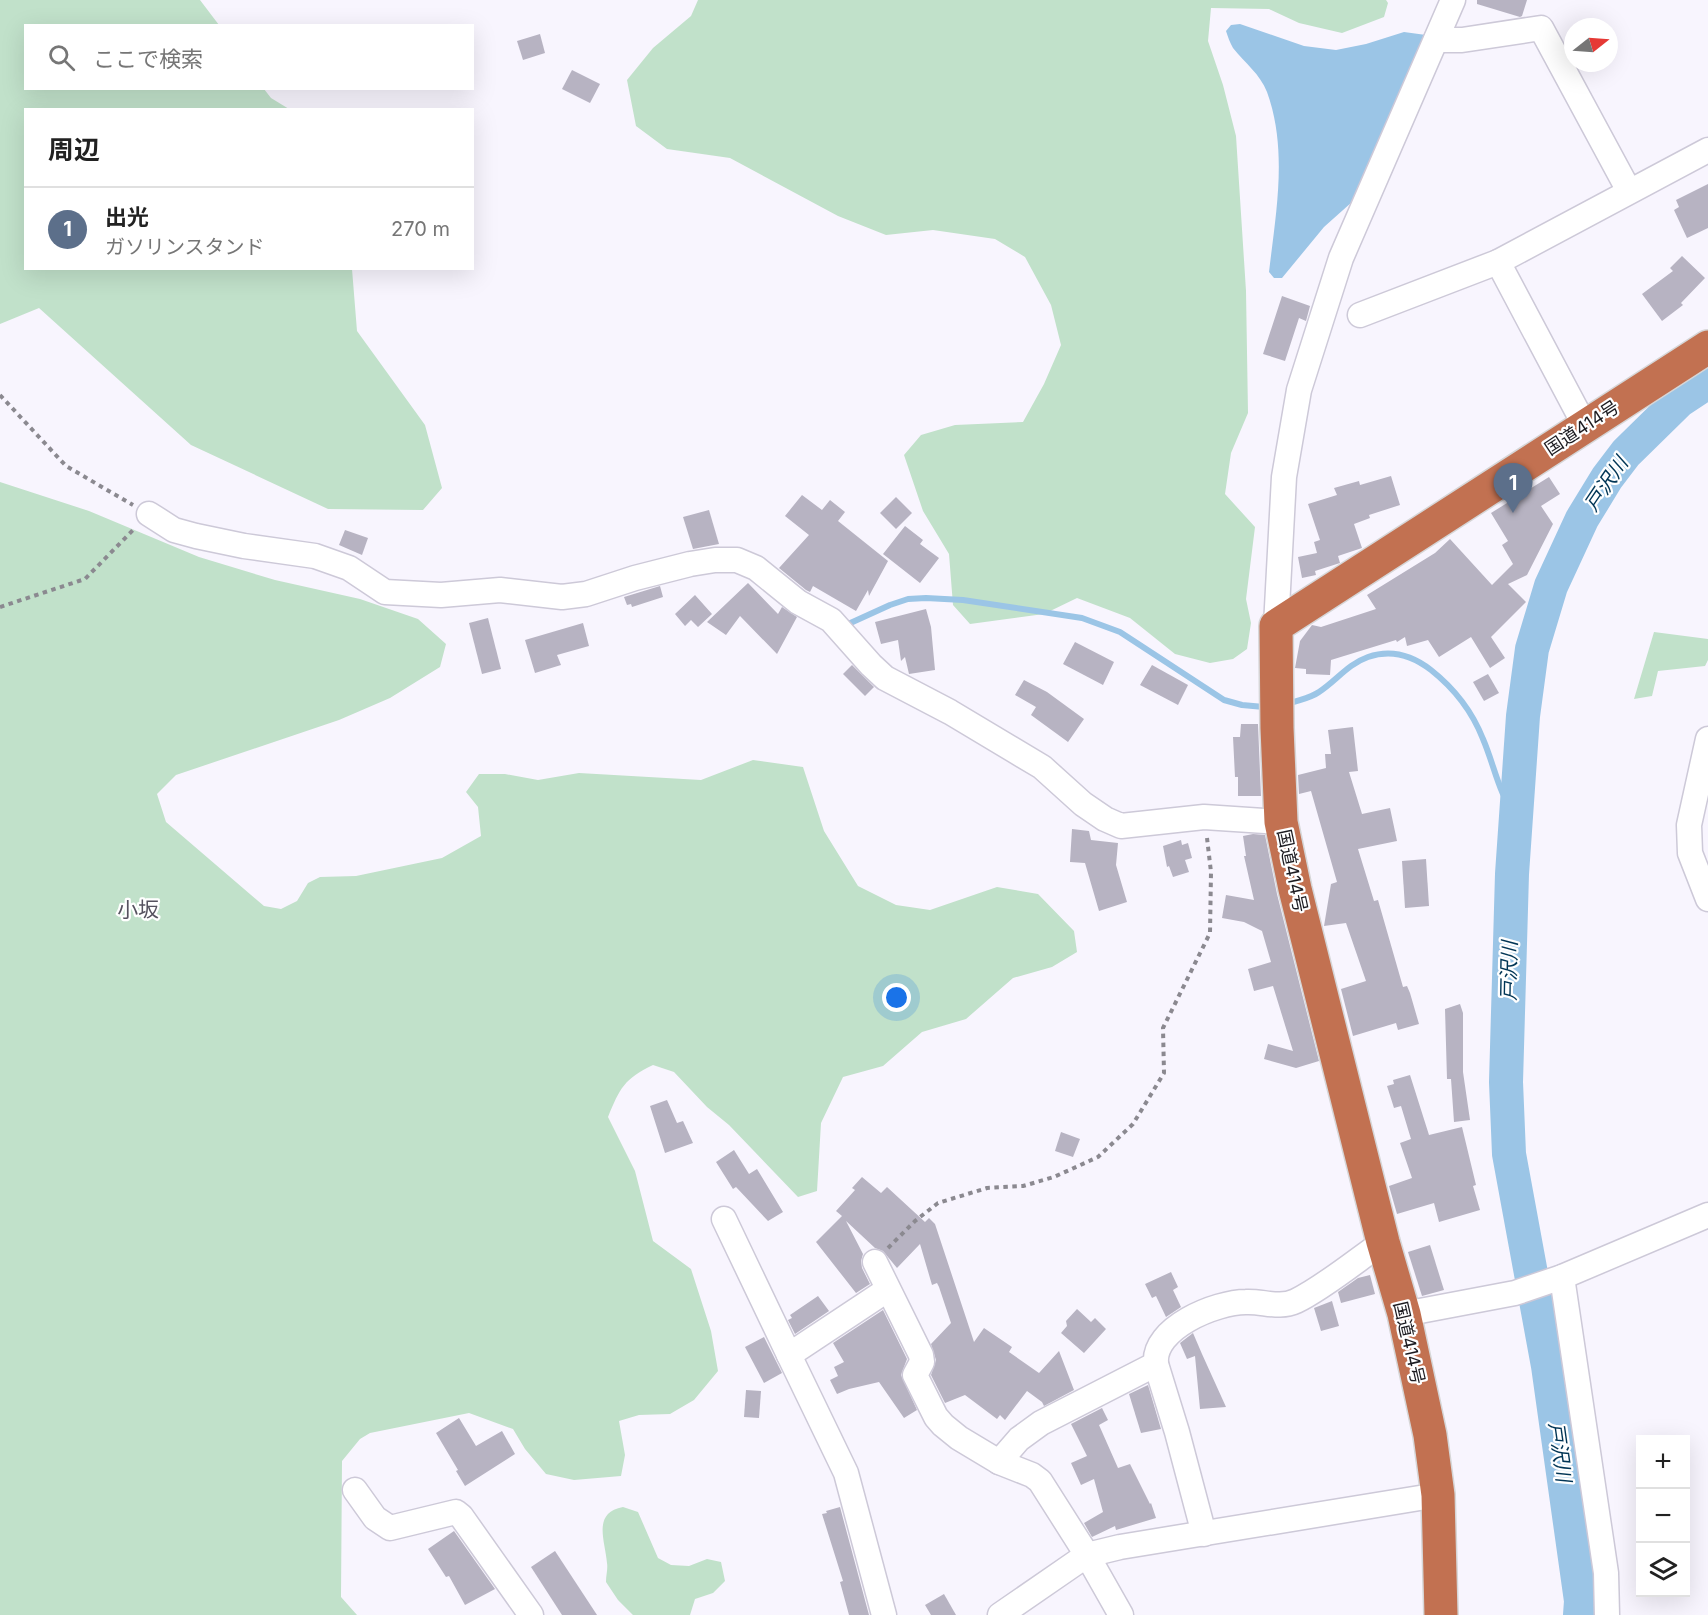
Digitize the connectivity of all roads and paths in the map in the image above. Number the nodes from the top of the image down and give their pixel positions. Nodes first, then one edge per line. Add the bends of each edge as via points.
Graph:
1 (1453, 0) edge
2 (1437, 40) junction
3 (1708, 150) edge
4 (1629, 191) junction
5 (1498, 262) junction
6 (1360, 315) dead end
7 (1708, 347) edge
8 (0, 395) edge
9 (1585, 426) junction
10 (149, 514) junction
11 (0, 607) edge
12 (1276, 626) junction
13 (1708, 739) edge
14 (1204, 817) junction
15 (1281, 822) junction
16 (1708, 899) edge
17 (1708, 1215) edge
18 (724, 1220) dead end
19 (1383, 1242) junction
20 (875, 1262) joint
21 (1562, 1277) junction
22 (887, 1290) junction
23 (1404, 1314) junction
24 (789, 1354) junction
25 (1156, 1364) junction
26 (999, 1461) junction
27 (355, 1490) dead end
28 (1438, 1494) junction
29 (1204, 1534) junction
30 (1087, 1555) junction
31 (531, 1615) edge
32 (884, 1615) edge
33 (1000, 1615) edge
34 (1121, 1615) edge
35 (1441, 1615) edge
36 (1607, 1615) edge

1 - 2 street
2 - 4 street via 1541,28
2 - 12 street via 1341,258 1299,390 1284,477
3 - 4 street
4 - 5 street
5 - 6 street
5 - 9 street
7 - 9 highway, 国道414号
8 - 10 path via 66,466
9 - 12 highway, 国道414号
10 - 11 path via 86,579
10 - 14 street via 174,530 196,536 315,556 350,568 385,592 441,595 500,590 562,597 586,594 690,564 737,560 756,568 798,602 831,620 885,678 1042,767 1105,819 1121,826
12 - 15 highway, 国道414号
13 - 16 street via 1689,825 1690,853
14 - 15 street
14 - 20 path via 1211,872 1210,933 1163,1029 1164,1073 1133,1124 1098,1157 1054,1177 1023,1186 987,1188 938,1203
15 - 19 highway, 国道414号
17 - 21 street
18 - 24 street
19 - 23 highway, 国道414号
19 - 25 street via 1293,1302 1236,1302 1191,1318 1167,1334 1155,1355
20 - 22 street
21 - 23 street via 1515,1293
21 - 36 street via 1606,1573
22 - 24 street
22 - 26 street via 921,1355 922,1362 915,1374 936,1417 959,1438
23 - 28 highway, 国道414号
24 - 32 street via 846,1473
25 - 26 street via 1041,1423 1018,1438
25 - 29 street
26 - 30 street via 1040,1481
27 - 31 street via 375,1518 390,1528 456,1512
28 - 29 street
28 - 35 highway, 国道414号
29 - 30 street
30 - 33 street
30 - 34 street

